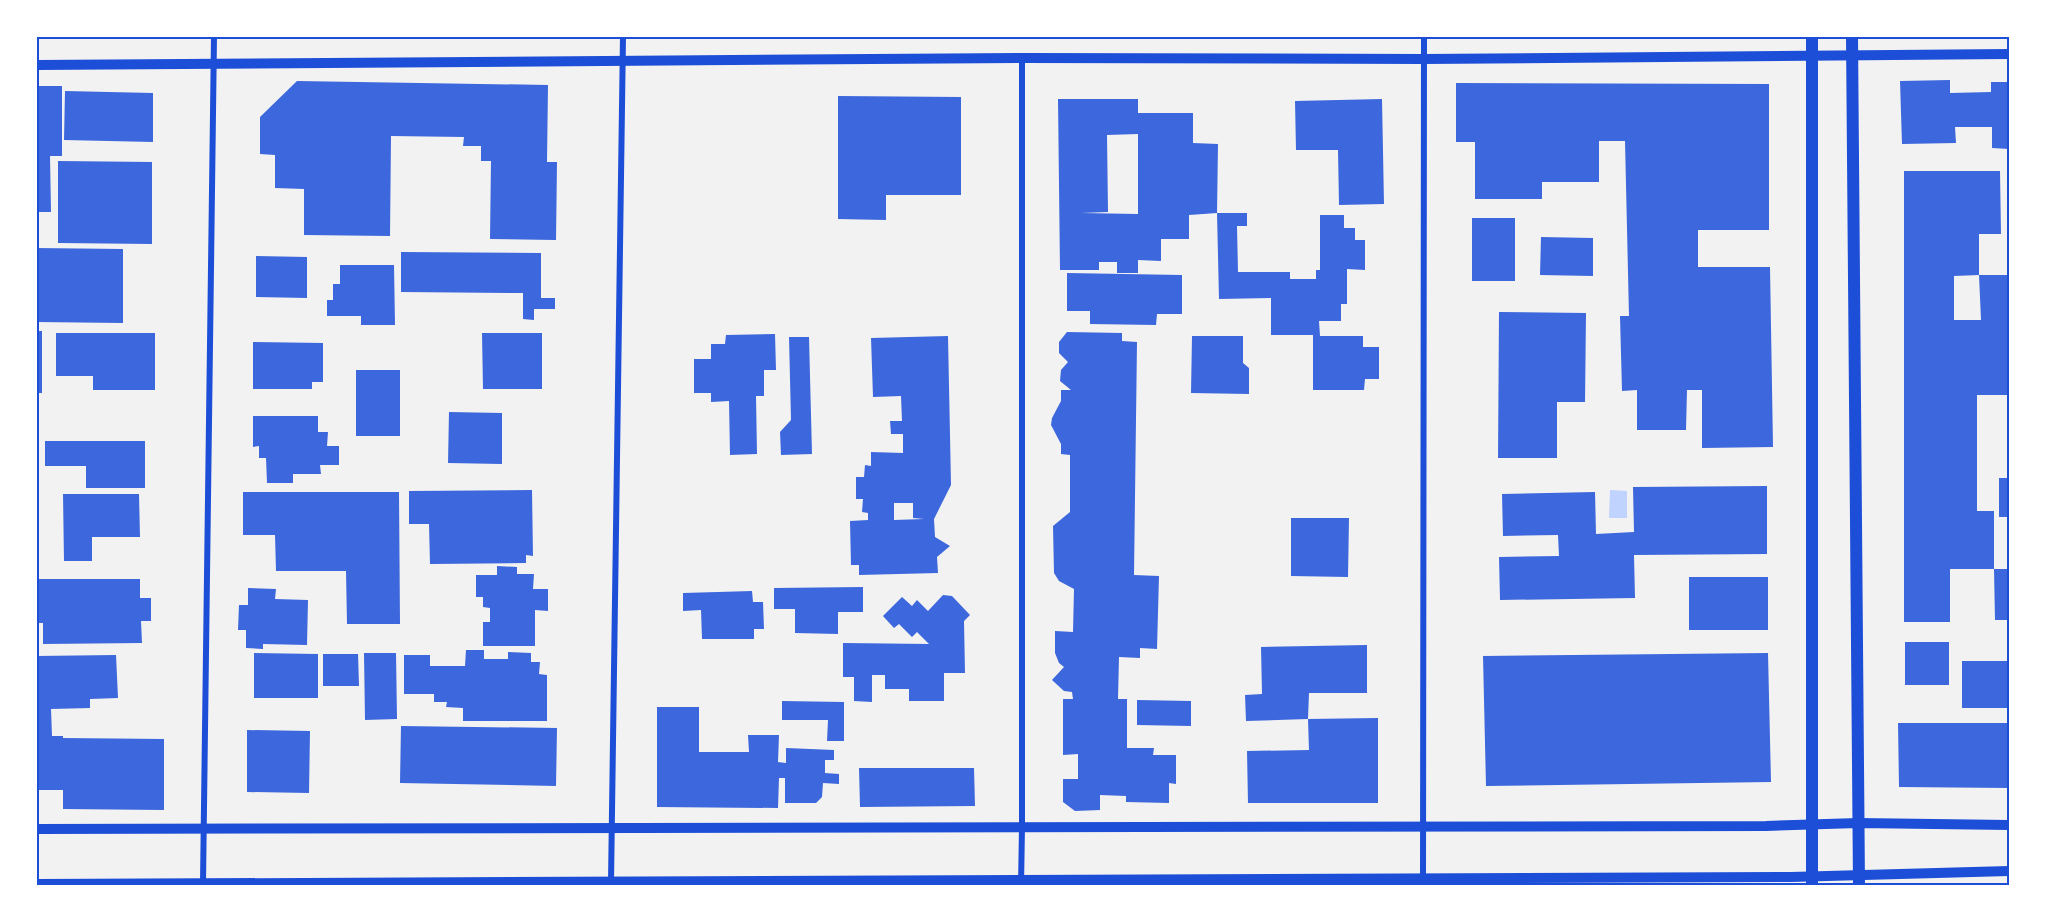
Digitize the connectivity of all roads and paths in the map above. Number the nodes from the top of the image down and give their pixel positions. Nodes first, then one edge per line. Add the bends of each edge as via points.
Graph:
1 (214, 36) edge
2 (623, 36) edge
3 (1424, 36) edge
4 (1812, 36) edge
5 (1852, 36) edge
6 (2009, 54) edge
7 (1812, 57) junction
8 (1852, 57) junction
9 (1022, 58) junction
10 (1424, 59) junction
11 (624, 61) junction
12 (36, 64) edge
13 (213, 64) junction
14 (1858, 823) junction
15 (1812, 824) junction
16 (1424, 825) junction
17 (2009, 825) edge
18 (1022, 827) junction
19 (614, 828) junction
20 (36, 829) edge
21 (205, 829) junction
22 (2009, 871) edge
23 (1812, 881) edge
24 (1859, 881) edge
25 (1423, 882) edge
26 (611, 883) edge
27 (1021, 883) edge
28 (36, 884) edge
29 (203, 884) edge

1 - 13 street
2 - 11 street
3 - 10 street
4 - 7 main road
5 - 8 main road
6 - 8 street
7 - 8 street
7 - 10 street
7 - 15 main road
8 - 14 main road
9 - 10 street
9 - 11 street
9 - 18 street
10 - 16 street
11 - 13 street
11 - 19 street
12 - 13 street
13 - 21 street
14 - 15 street
14 - 17 street
14 - 24 main road
15 - 16 street
15 - 23 main road
16 - 18 street
16 - 25 street
18 - 19 street
18 - 27 street
19 - 21 street
19 - 26 street
20 - 21 street
21 - 29 street
22 - 24 street
23 - 24 street
23 - 25 street
25 - 27 street
26 - 27 street
26 - 29 street
28 - 29 street

